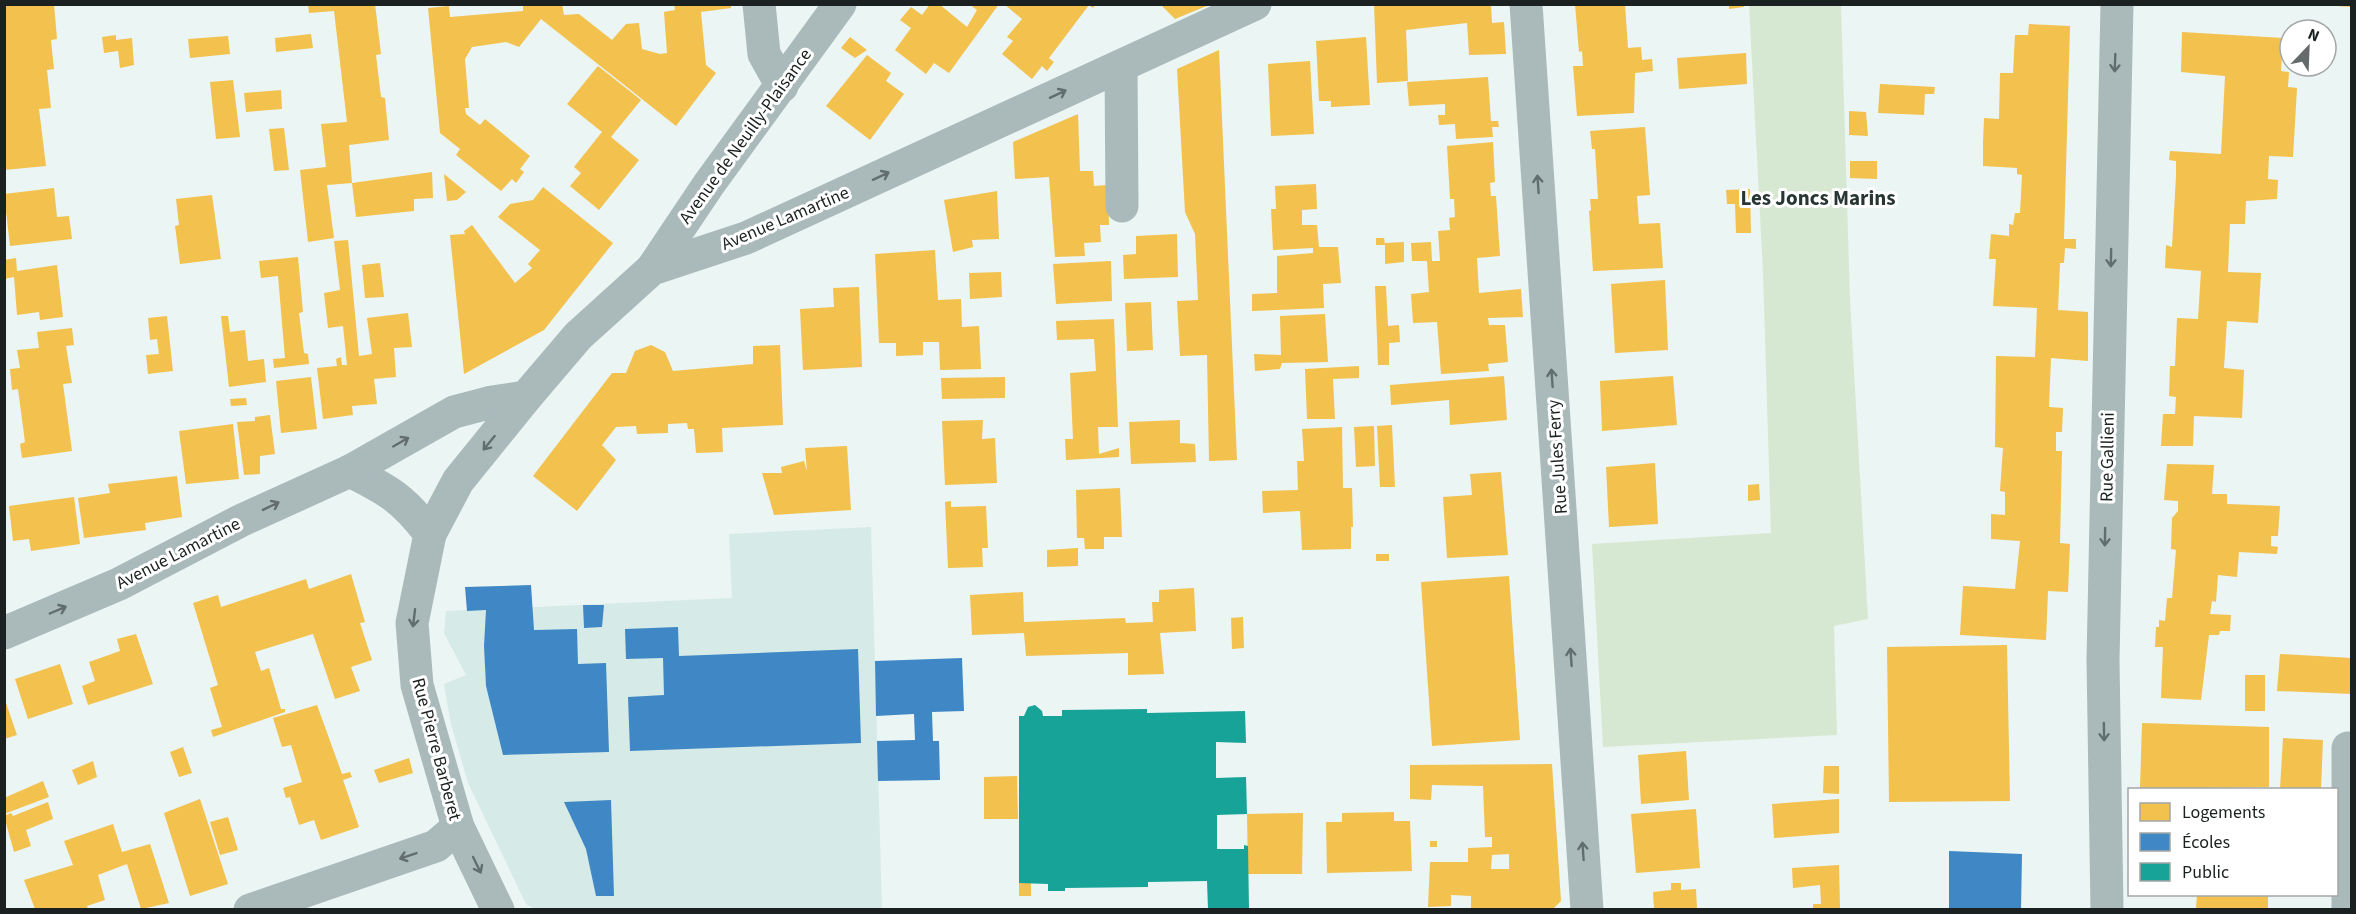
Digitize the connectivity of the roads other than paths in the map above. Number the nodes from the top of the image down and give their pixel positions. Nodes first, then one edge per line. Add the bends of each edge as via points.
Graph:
1 (759, 4) edge
2 (840, 4) edge
3 (1255, 4) edge
4 (1526, 4) edge
5 (2117, 4) edge
6 (1121, 66) junction
7 (782, 86) junction
8 (1122, 206) dead end
9 (652, 269) junction
10 (526, 397) junction
11 (350, 471) junction
12 (430, 534) junction
13 (4, 633) edge
14 (2348, 748) dead end
15 (458, 827) junction
16 (250, 909) edge
17 (498, 909) edge
18 (1587, 909) edge
19 (2108, 909) edge
20 (2348, 909) edge

1 - 7 street via 764,54
2 - 7 street, Avenue de Neuilly-Plaisance
3 - 6 street, Avenue Lamartine
18 -> 4 street, Rue Jules Ferry
5 -> 19 street, Rue Gallieni via 2103,660
6 - 8 street
9 -> 6 street, Avenue Lamartine via 746,238
7 - 9 street, Avenue de Neuilly-Plaisance
9 - 10 street, Avenue Lamartine via 578,336
11 -> 10 street, Avenue Lamartine via 454,412
10 -> 12 street, Rue Pierre Barberet via 458,481
11 - 12 street via 390,491
13 -> 11 street, Avenue Lamartine via 119,584 240,520
12 -> 15 street, Rue Pierre Barberet via 412,623 417,685
14 - 20 street
15 -> 16 street via 436,846
15 -> 17 street, Rue Pierre Barberet

